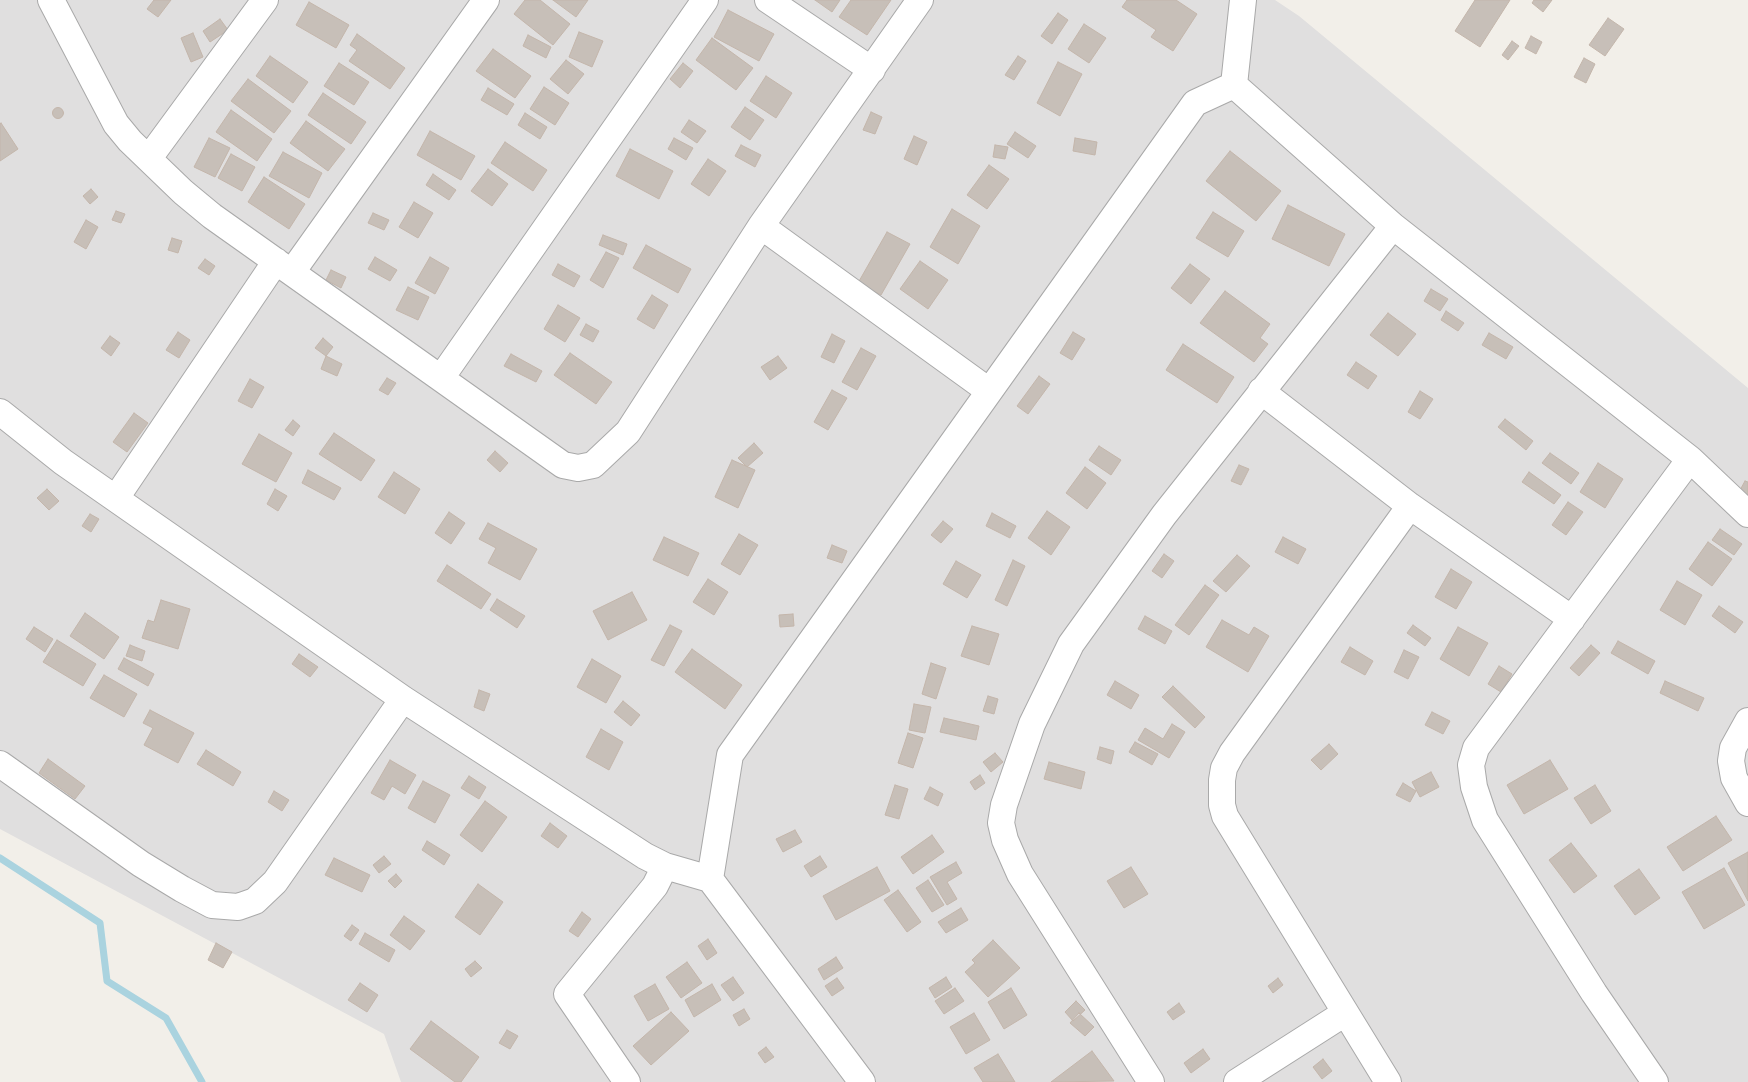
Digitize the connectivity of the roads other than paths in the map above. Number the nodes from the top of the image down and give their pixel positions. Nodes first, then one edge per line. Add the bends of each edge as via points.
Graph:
1 (265, 0) edge
2 (486, 0) edge
3 (705, 0) edge
4 (768, 0) edge
5 (920, 0) edge
6 (1243, 0) edge
7 (53, 1) edge
8 (872, 70) junction
9 (1234, 85) junction
10 (148, 158) junction
11 (762, 226) junction
12 (1392, 226) junction
13 (284, 267) junction
14 (442, 378) junction
15 (989, 391) junction
16 (1261, 391) junction
17 (0, 412) edge
18 (1690, 459) junction
19 (116, 498) junction
20 (1410, 506) junction
21 (1748, 514) edge
22 (1572, 619) junction
23 (403, 699) junction
24 (1748, 721) edge
25 (0, 764) edge
26 (1748, 803) edge
27 (665, 866) junction
28 (710, 879) junction
29 (1345, 1013) junction
30 (627, 1082) edge
31 (862, 1082) edge
32 (1151, 1082) edge
33 (1237, 1082) edge
34 (1388, 1082) edge
35 (1654, 1082) edge

1 - 10 street
2 - 13 street
3 - 14 street
4 - 8 street
5 - 8 street
6 - 9 street
7 - 10 street via 116,124
8 - 11 street
9 - 12 street
9 - 15 street via 1196,104
10 - 13 street via 212,216
11 - 14 street via 628,432 593,465 578,468 563,465
11 - 15 street
12 - 16 street
12 - 18 street
13 - 14 street
13 - 19 street
15 - 28 street via 730,755
16 - 20 street
16 - 32 street via 1164,515 1071,644 1032,724 1004,805 1001,823 1020,874
17 - 19 street via 63,462
18 - 21 street
18 - 22 street
19 - 23 street
20 - 22 street
20 - 29 street via 1232,753 1222,780 1225,816
22 - 35 street via 1476,748 1471,765 1472,779 1485,820
23 - 25 street via 274,882 255,901 238,907 212,906 182,889 141,864
23 - 27 street via 616,838
24 - 26 street via 1733,748 1731,761 1734,778
27 - 28 street
27 - 30 street via 655,886 567,994
28 - 31 street
29 - 33 street
29 - 34 street

